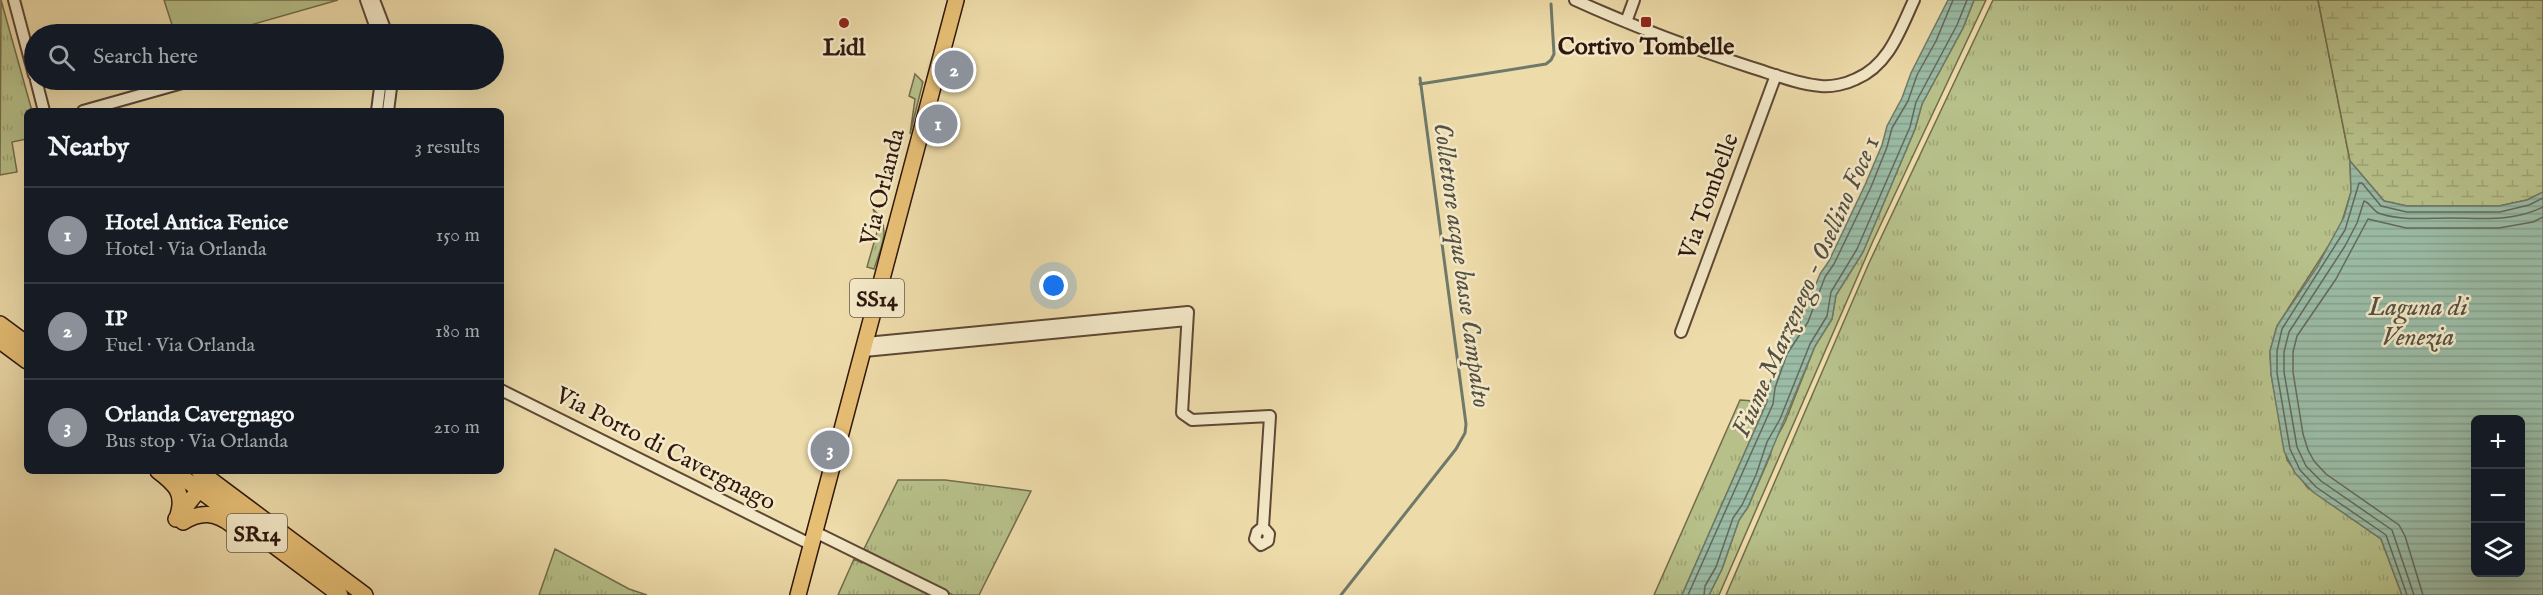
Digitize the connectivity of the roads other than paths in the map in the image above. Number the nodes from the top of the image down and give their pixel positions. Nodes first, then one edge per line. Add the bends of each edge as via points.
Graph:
1 (14, 0) edge
2 (366, 0) edge
3 (374, 0) edge
4 (956, 0) edge
5 (1575, 0) edge
6 (1634, 0) edge
7 (1914, 0) edge
8 (1626, 22) junction
9 (374, 24) edge
10 (383, 24) edge
11 (24, 38) edge
12 (1776, 75) junction
13 (39, 90) edge
14 (146, 90) edge
15 (380, 90) edge
16 (391, 90) edge
17 (43, 108) edge
18 (92, 108) edge
19 (377, 108) edge
20 (388, 108) edge
21 (0, 324) edge
22 (1681, 332) dead end
23 (0, 341) edge
24 (24, 342) edge
25 (865, 347) junction
26 (24, 359) edge
27 (504, 391) edge
28 (162, 474) edge
29 (178, 474) edge
30 (191, 474) edge
31 (203, 474) edge
32 (202, 490) junction
33 (179, 520) junction
34 (1263, 527) dead end
35 (814, 539) junction
36 (320, 571) junction
37 (340, 595) edge
38 (365, 595) edge
39 (798, 595) edge
40 (943, 595) edge

1 - 11 street
2 - 9 street
3 - 10 street
4 - 25 main road, Via Orlanda / SS14
5 - 8 street
6 - 8 street
7 - 12 street via 1885,57 1856,80 1821,86
8 - 12 street
12 - 22 street, Via Tombelle
13 - 17 street
14 - 18 street
15 - 19 street
16 - 20 street
21 - 24 main road
23 - 26 main road
25 - 34 street via 1187,320 1182,413 1192,420 1270,416
25 - 35 main road, Via Orlanda / SS14
27 - 35 street, Via Porto di Cavergnago
28 - 33 main road via 179,489
29 - 32 main road
30 - 32 main road
31 - 36 main road, SR14
32 - 33 main road
32 - 36 main road via 214,491
33 - 36 main road via 198,514 216,515 273,556
35 - 39 main road, Via Orlanda / SS14
35 - 40 street, Via Porto di Cavergnago
36 - 37 main road, SR14
36 - 38 main road, SR14

